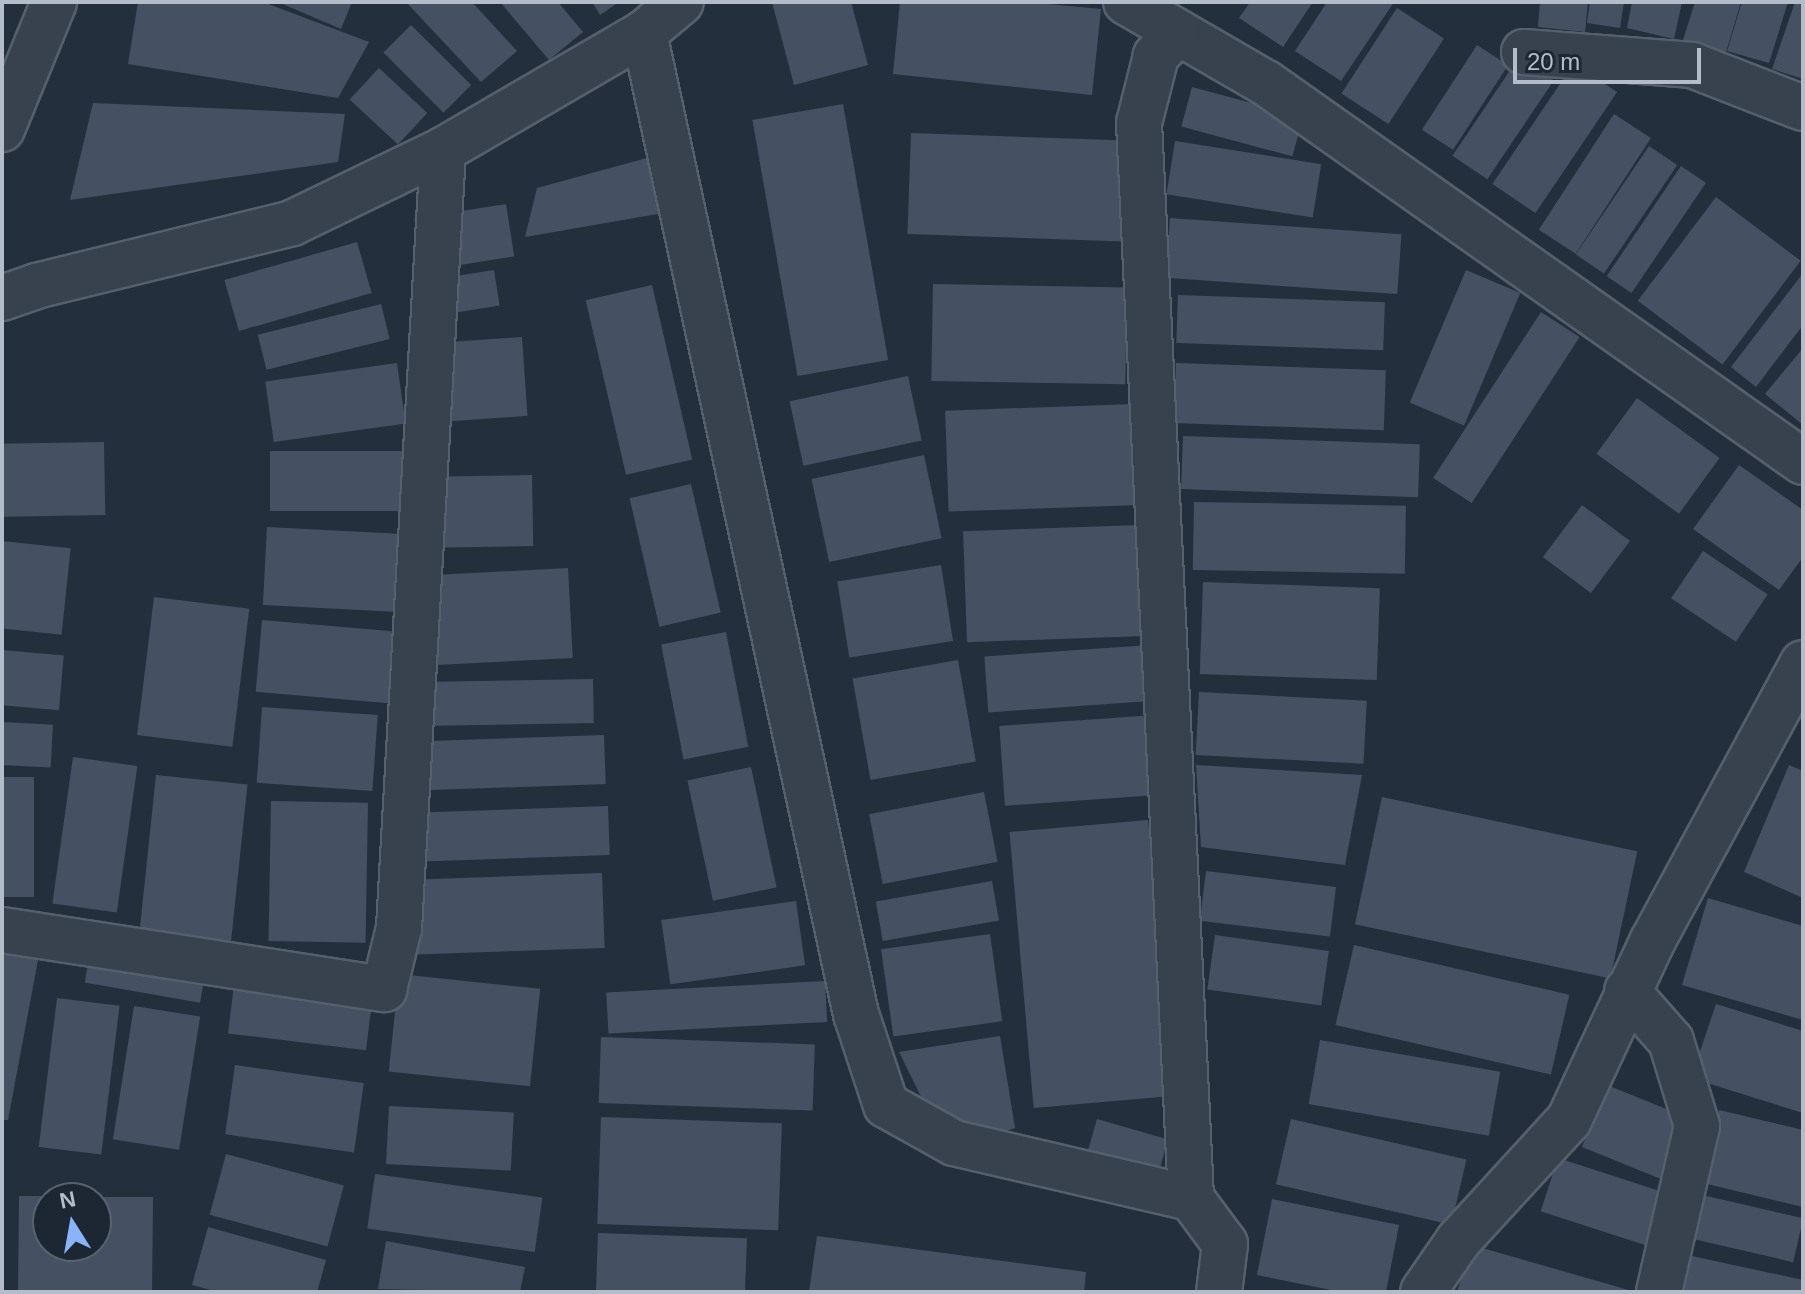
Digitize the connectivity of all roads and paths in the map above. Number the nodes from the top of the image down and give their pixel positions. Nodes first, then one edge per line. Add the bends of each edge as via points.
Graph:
1 (54, 2) edge
2 (681, 2) edge
3 (1126, 2) edge
4 (1178, 32) junction
5 (644, 33) junction
6 (1524, 52) dead end
7 (1803, 108) edge
8 (2, 129) edge
9 (443, 150) junction
10 (2, 298) edge
11 (1803, 462) edge
12 (1803, 663) edge
13 (2, 930) edge
14 (1627, 991) junction
15 (1191, 1198) junction
16 (1219, 1292) edge
17 (1423, 1292) edge
18 (1659, 1292) edge

1 - 8 street
2 - 5 street
3 - 4 street
4 - 11 street via 1279,92
4 - 15 street via 1156,56 1139,123
5 - 9 street
5 - 15 street via 856,1014 886,1105 954,1143
6 - 7 street via 1692,65
9 - 10 street via 292,223
9 - 13 street via 399,928 384,989
12 - 14 street
14 - 17 street via 1569,1120 1458,1241
14 - 18 street via 1671,1041 1697,1126
15 - 16 street via 1225,1244

